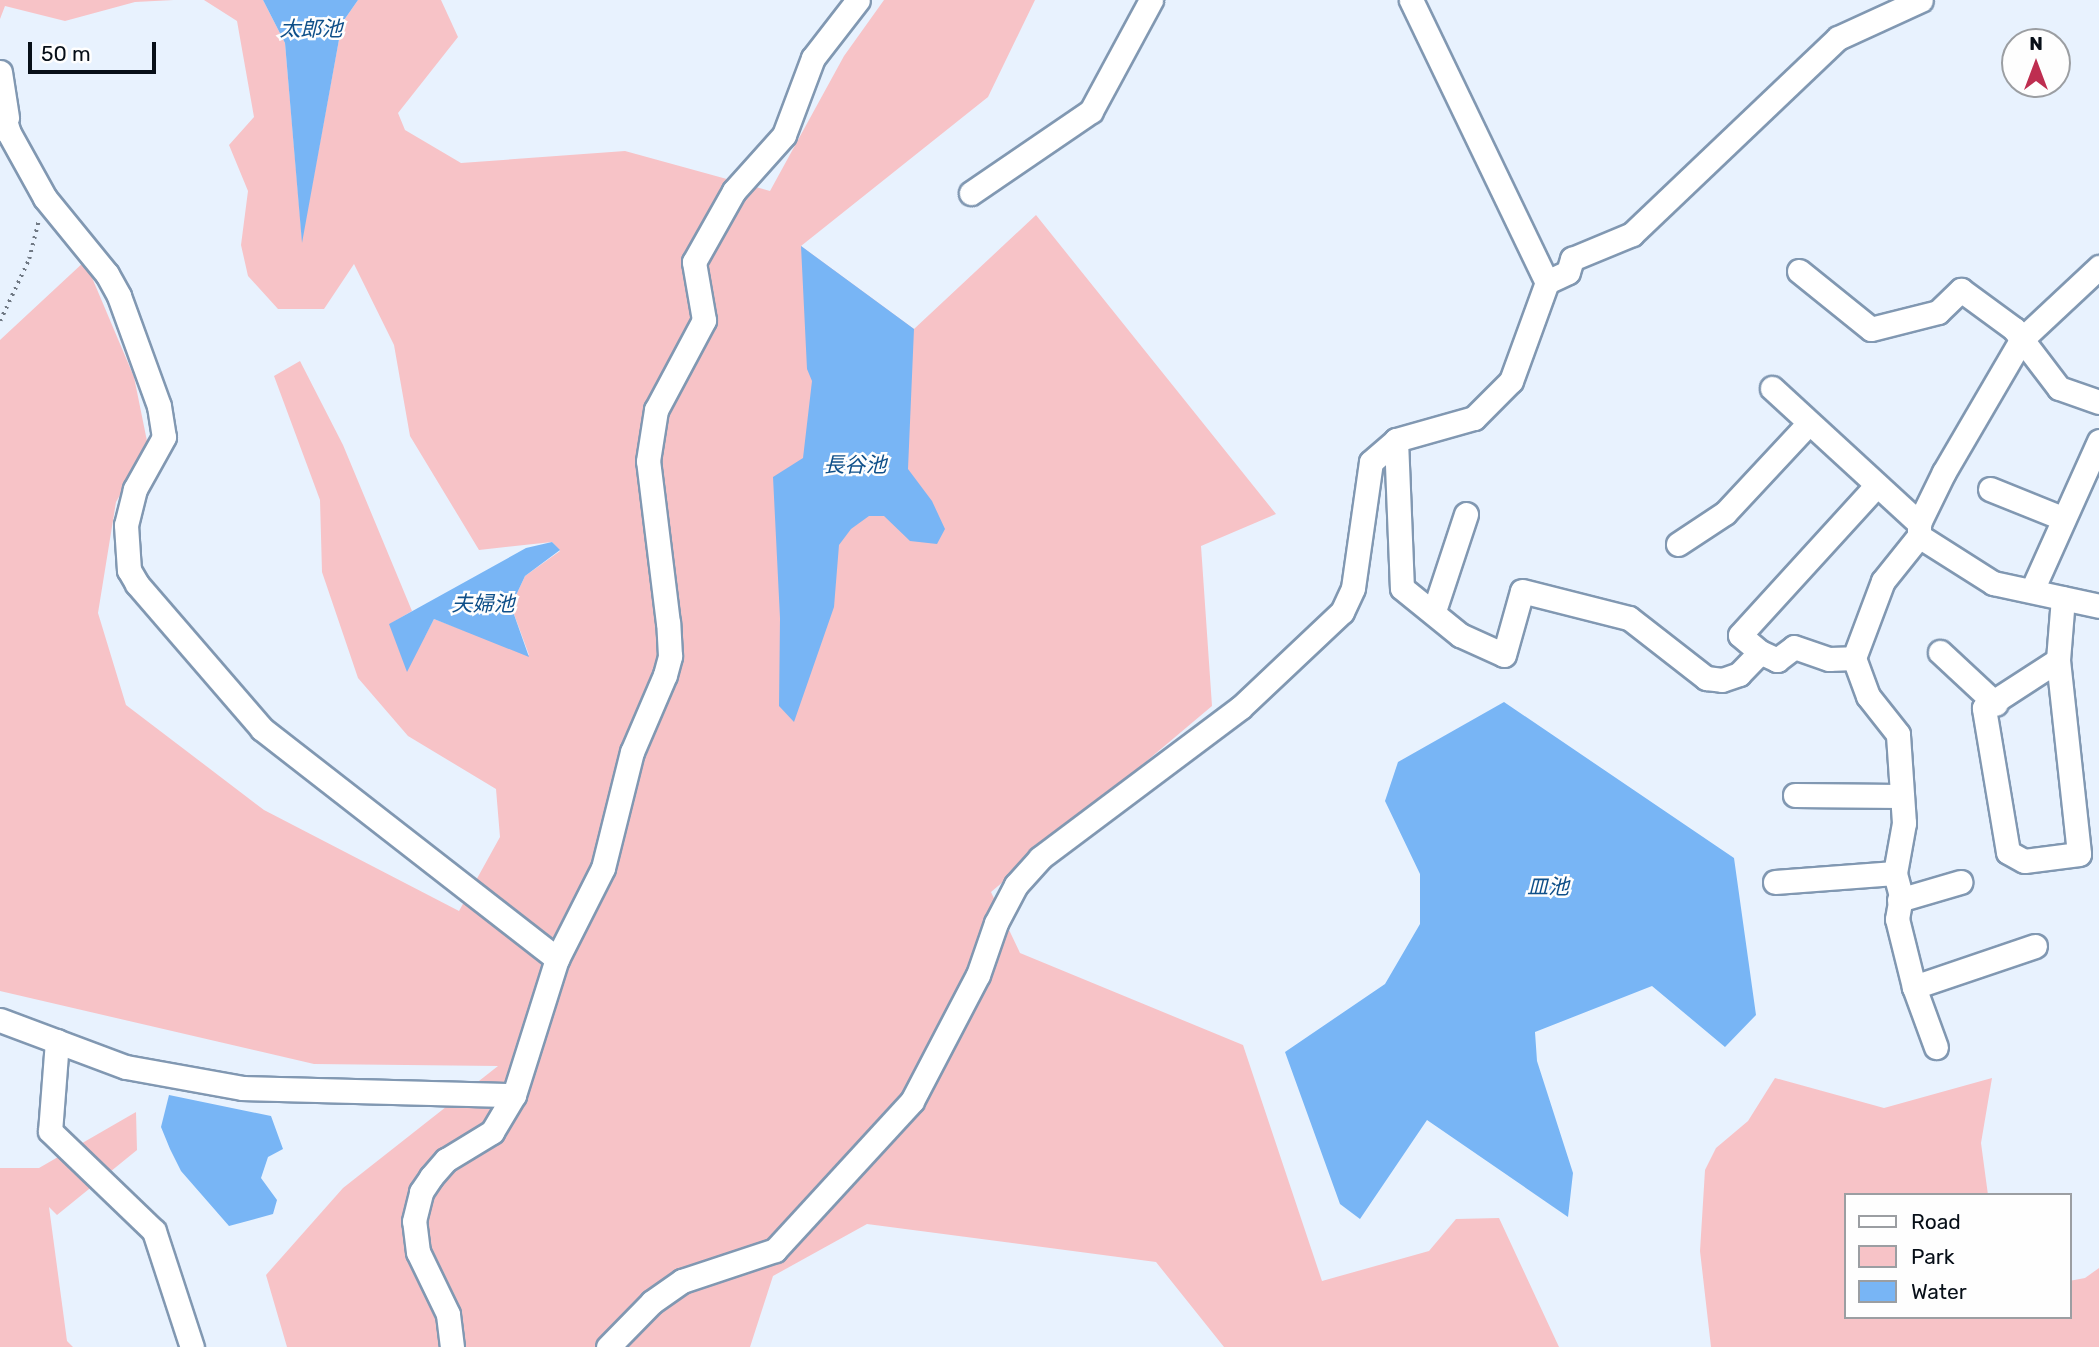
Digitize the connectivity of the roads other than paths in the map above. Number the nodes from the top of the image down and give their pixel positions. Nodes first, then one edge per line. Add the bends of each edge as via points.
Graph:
1 (858, 0) edge
2 (1151, 0) edge
3 (1410, 0) edge
4 (1921, 0) edge
5 (0, 72) edge
6 (0, 104) edge
7 (9, 132) junction
8 (971, 193) dead end
9 (2099, 267) edge
10 (1799, 271) dead end
11 (1548, 282) junction
12 (2021, 340) junction
13 (1772, 388) dead end
14 (2099, 402) edge
15 (1808, 424) junction
16 (1396, 440) junction
17 (2099, 441) edge
18 (2091, 479) edge
19 (1876, 486) junction
20 (1990, 489) dead end
21 (1466, 514) dead end
22 (2062, 518) junction
23 (1919, 529) junction
24 (1678, 544) dead end
25 (2032, 588) junction
26 (2063, 597) junction
27 (2099, 606) edge
28 (1434, 611) junction
29 (1760, 652) junction
30 (1940, 652) dead end
31 (1854, 658) junction
32 (2058, 660) junction
33 (1996, 704) junction
34 (1795, 795) dead end
35 (1900, 796) junction
36 (2089, 854) edge
37 (1895, 873) junction
38 (1775, 882) dead end
39 (1960, 882) dead end
40 (1899, 900) junction
41 (2035, 946) dead end
42 (557, 959) junction
43 (1914, 987) junction
44 (0, 1020) edge
45 (57, 1041) junction
46 (1936, 1047) dead end
47 (514, 1095) junction
48 (192, 1347) edge
49 (452, 1347) edge
50 (608, 1347) edge

1 - 42 street via 813,58 784,135 734,191 694,262 704,320 656,410 648,461 670,656 632,752 603,868
2 - 8 street via 1091,111
3 - 11 street
4 - 11 street via 1838,38 1632,234 1572,258 1568,272
5 - 7 street
6 - 7 street
7 - 42 street via 45,198 113,285 159,406 164,437 135,489 125,525 129,570 137,584 261,729
9 - 12 street
10 - 12 street via 1871,329 1938,312 1961,290 2014,329
11 - 16 street via 1511,381 1501,393 1474,418 1421,429
12 - 14 street via 2059,388
12 - 23 street
13 - 15 street
15 - 19 street
15 - 24 street via 1725,513
16 - 28 street via 1402,587
16 - 50 street via 1371,462 1353,588 1342,612 1240,708 1040,858 1016,886 996,923 978,975 912,1101 775,1250 682,1282 652,1302
17 - 18 street
18 - 22 street
19 - 23 street
19 - 29 street via 1740,635
20 - 22 street
21 - 28 street
22 - 25 street
23 - 25 street via 1983,578
23 - 31 street via 1883,581
25 - 26 street
26 - 27 street
26 - 32 street
28 - 29 street via 1460,635 1504,655 1522,591 1629,618 1706,678 1722,680 1740,674
29 - 31 street via 1777,660 1794,647 1829,659
30 - 33 street
31 - 35 street via 1868,696 1898,734
32 - 33 street
32 - 36 street
33 - 36 street via 1984,708 2008,852 2024,861
34 - 35 street
35 - 37 street via 1904,823
37 - 38 street
37 - 40 street
39 - 40 street
40 - 43 street via 1897,919
41 - 43 street
42 - 47 street
43 - 46 street
44 - 45 street
45 - 47 street via 126,1066 243,1088
45 - 48 street via 50,1131 154,1231
47 - 49 street via 492,1132 446,1160 431,1177 414,1221 418,1252 448,1314

